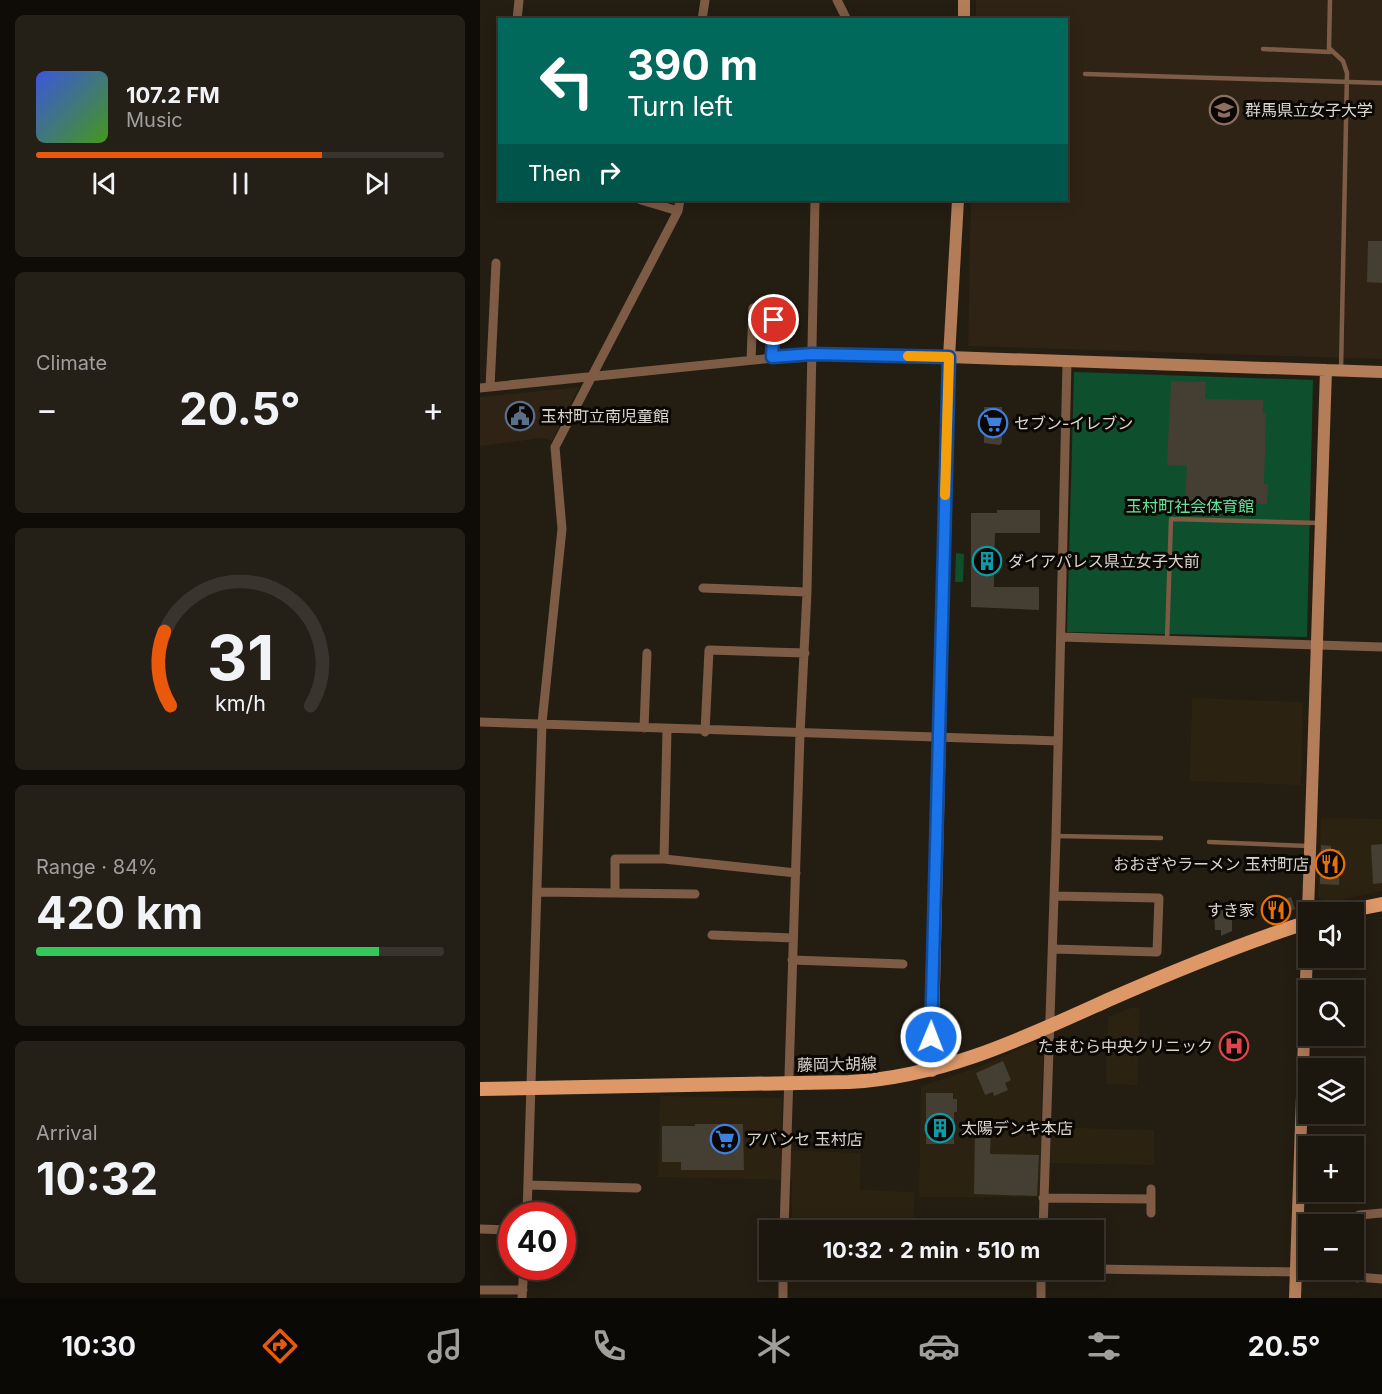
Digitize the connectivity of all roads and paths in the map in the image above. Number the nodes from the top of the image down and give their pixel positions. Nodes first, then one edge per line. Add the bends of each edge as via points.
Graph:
1 (519, 0) edge
2 (705, 0) edge
3 (837, 0) edge
4 (964, 0) edge
5 (1330, 0) edge
6 (517, 18) edge
7 (702, 18) edge
8 (846, 18) edge
9 (964, 18) edge
10 (1263, 49) dead end
11 (1330, 52) junction
12 (1085, 74) dead end
13 (1347, 82) junction
14 (1382, 83) edge
15 (644, 201) edge
16 (680, 201) edge
17 (815, 201) edge
18 (958, 201) edge
19 (678, 211) junction
20 (496, 263) dead end
21 (774, 301) dead end
22 (753, 308) dead end
23 (812, 354) junction
24 (772, 357) junction
25 (949, 357) junction
26 (752, 360) junction
27 (1067, 362) junction
28 (1326, 370) junction
29 (1341, 370) junction
30 (1382, 372) edge
31 (591, 377) junction
32 (485, 387) edge
33 (1322, 523) junction
34 (703, 588) dead end
35 (807, 592) junction
36 (1061, 638) junction
37 (1167, 641) junction
38 (1317, 645) junction
39 (1382, 647) edge
40 (647, 653) dead end
41 (805, 653) junction
42 (480, 722) edge
43 (542, 723) junction
44 (644, 728) junction
45 (668, 730) junction
46 (705, 732) junction
47 (800, 734) junction
48 (938, 738) junction
49 (1058, 741) junction
50 (1056, 836) junction
51 (1161, 838) dead end
52 (1209, 842) dead end
53 (1311, 846) junction
54 (664, 859) junction
55 (796, 873) junction
56 (537, 892) junction
57 (615, 893) junction
58 (694, 894) dead end
59 (1054, 896) junction
60 (1308, 902) edge
61 (1382, 904) edge
62 (1364, 908) edge
63 (1298, 926) edge
64 (712, 935) dead end
65 (793, 938) junction
66 (1053, 949) junction
67 (792, 960) junction
68 (903, 964) dead end
69 (1306, 968) edge
70 (1048, 1027) junction
71 (932, 1071) junction
72 (787, 1082) junction
73 (531, 1088) junction
74 (480, 1089) edge
75 (528, 1185) junction
76 (637, 1188) dead end
77 (1044, 1198) junction
78 (527, 1202) edge
79 (1151, 1213) dead end
80 (1382, 1213) edge
81 (1364, 1215) edge
82 (784, 1220) edge
83 (1043, 1220) edge
84 (480, 1229) edge
85 (498, 1230) edge
86 (1104, 1269) edge
87 (1296, 1272) junction
88 (1364, 1278) edge
89 (1382, 1279) edge
90 (783, 1280) edge
91 (1041, 1280) edge
92 (480, 1290) edge
93 (523, 1294) edge
94 (783, 1298) edge
95 (1041, 1298) edge
96 (1295, 1298) edge

1 - 6 street
2 - 7 street
3 - 8 street
4 - 9 street
5 - 11 lane
10 - 11 lane
11 - 13 lane via 1345,64
12 - 13 lane
13 - 14 lane
13 - 29 lane
15 - 19 street
16 - 19 street
17 - 23 street
18 - 25 street
19 - 31 street
20 - 32 street
21 - 24 street
22 - 26 street
23 - 24 street
23 - 25 street
23 - 35 street
24 - 26 street
25 - 27 street
25 - 48 street
26 - 31 street
27 - 28 street
27 - 36 street
28 - 29 street
28 - 33 street
29 - 30 street
31 - 32 street
31 - 43 street via 555,447 562,529
33 - 37 lane via 1171,519
33 - 38 street
34 - 35 street
35 - 41 street
36 - 37 street
36 - 49 street
37 - 38 street
38 - 39 street
38 - 53 street
40 - 44 street
41 - 46 street via 709,650
41 - 47 street
42 - 43 street
43 - 44 street
43 - 56 street
44 - 45 street
45 - 46 street
45 - 54 street
46 - 47 street
47 - 48 street
47 - 55 street
48 - 49 street
48 - 71 street
49 - 50 street
50 - 51 lane
50 - 59 street
52 - 53 lane
53 - 60 street
54 - 55 street
54 - 57 street via 615,859
55 - 65 street
56 - 57 street
56 - 73 street
57 - 58 street
59 - 66 street
59 - 66 street via 1159,898 1157,952
61 - 62 main road
63 - 70 main road, 藤岡大胡線 via 1188,965
64 - 65 street
65 - 67 street
66 - 70 street
67 - 68 street
67 - 72 street
69 - 87 street
70 - 71 main road, 藤岡大胡線
70 - 77 street
71 - 72 main road, 藤岡大胡線 via 872,1081
72 - 73 main road, 藤岡大胡線
72 - 82 street
73 - 74 main road, 藤岡大胡線
73 - 75 street
75 - 76 street
75 - 78 street
77 - 79 street via 1151,1194
77 - 83 street
80 - 81 street
84 - 85 street
86 - 87 street
87 - 96 street
88 - 89 street
90 - 94 street
91 - 95 street
92 - 93 street

